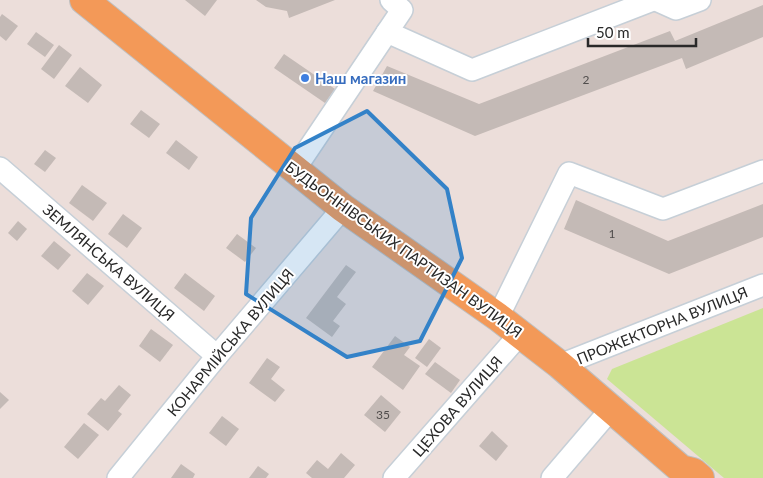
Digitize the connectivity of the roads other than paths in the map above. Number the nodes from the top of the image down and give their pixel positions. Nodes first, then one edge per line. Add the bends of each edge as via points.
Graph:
1 (84, 0) edge
2 (391, 0) edge
3 (655, 0) edge
4 (700, 0) edge
5 (387, 32) junction
6 (0, 168) edge
7 (295, 169) junction
8 (763, 171) edge
9 (343, 208) junction
10 (763, 284) edge
11 (498, 317) junction
12 (520, 334) junction
13 (217, 356) junction
14 (560, 365) junction
15 (610, 409) junction
16 (685, 475) edge
17 (118, 478) edge
18 (394, 478) edge
19 (552, 478) edge

1 - 7 main road, БУДЬОННІВСЬКИХ ПАРТИЗАН ВУЛИЦЯ
2 - 5 street via 402,10
3 - 4 street via 676,9
3 - 5 street via 472,70
5 - 7 street
6 - 13 street, ЗЕМЛЯНСЬКА ВУЛИЦЯ
7 - 9 main road, БУДЬОННІВСЬКИХ ПАРТИЗАН ВУЛИЦЯ
8 - 11 street via 663,209 569,174
9 - 11 main road, БУДЬОННІВСЬКИХ ПАРТИЗАН ВУЛИЦЯ
9 - 13 street, КОНАРМІЙСЬКА ВУЛИЦЯ
10 - 14 street, ПРОЖЕКТОРНА ВУЛИЦЯ
11 - 12 main road, БУДЬОННІВСЬКИХ ПАРТИЗАН ВУЛИЦЯ
12 - 14 main road, БУДЬОННІВСЬКИХ ПАРТИЗАН ВУЛИЦЯ
12 - 18 street, ЦЕХОВА ВУЛИЦЯ
13 - 17 street, КОНАРМІЙСЬКА ВУЛИЦЯ
14 - 15 main road, БУДЬОННІВСЬКИХ ПАРТИЗАН ВУЛИЦЯ
15 - 16 main road, БУДЬОННІВСЬКИХ ПАРТИЗАН ВУЛИЦЯ
15 - 19 street

